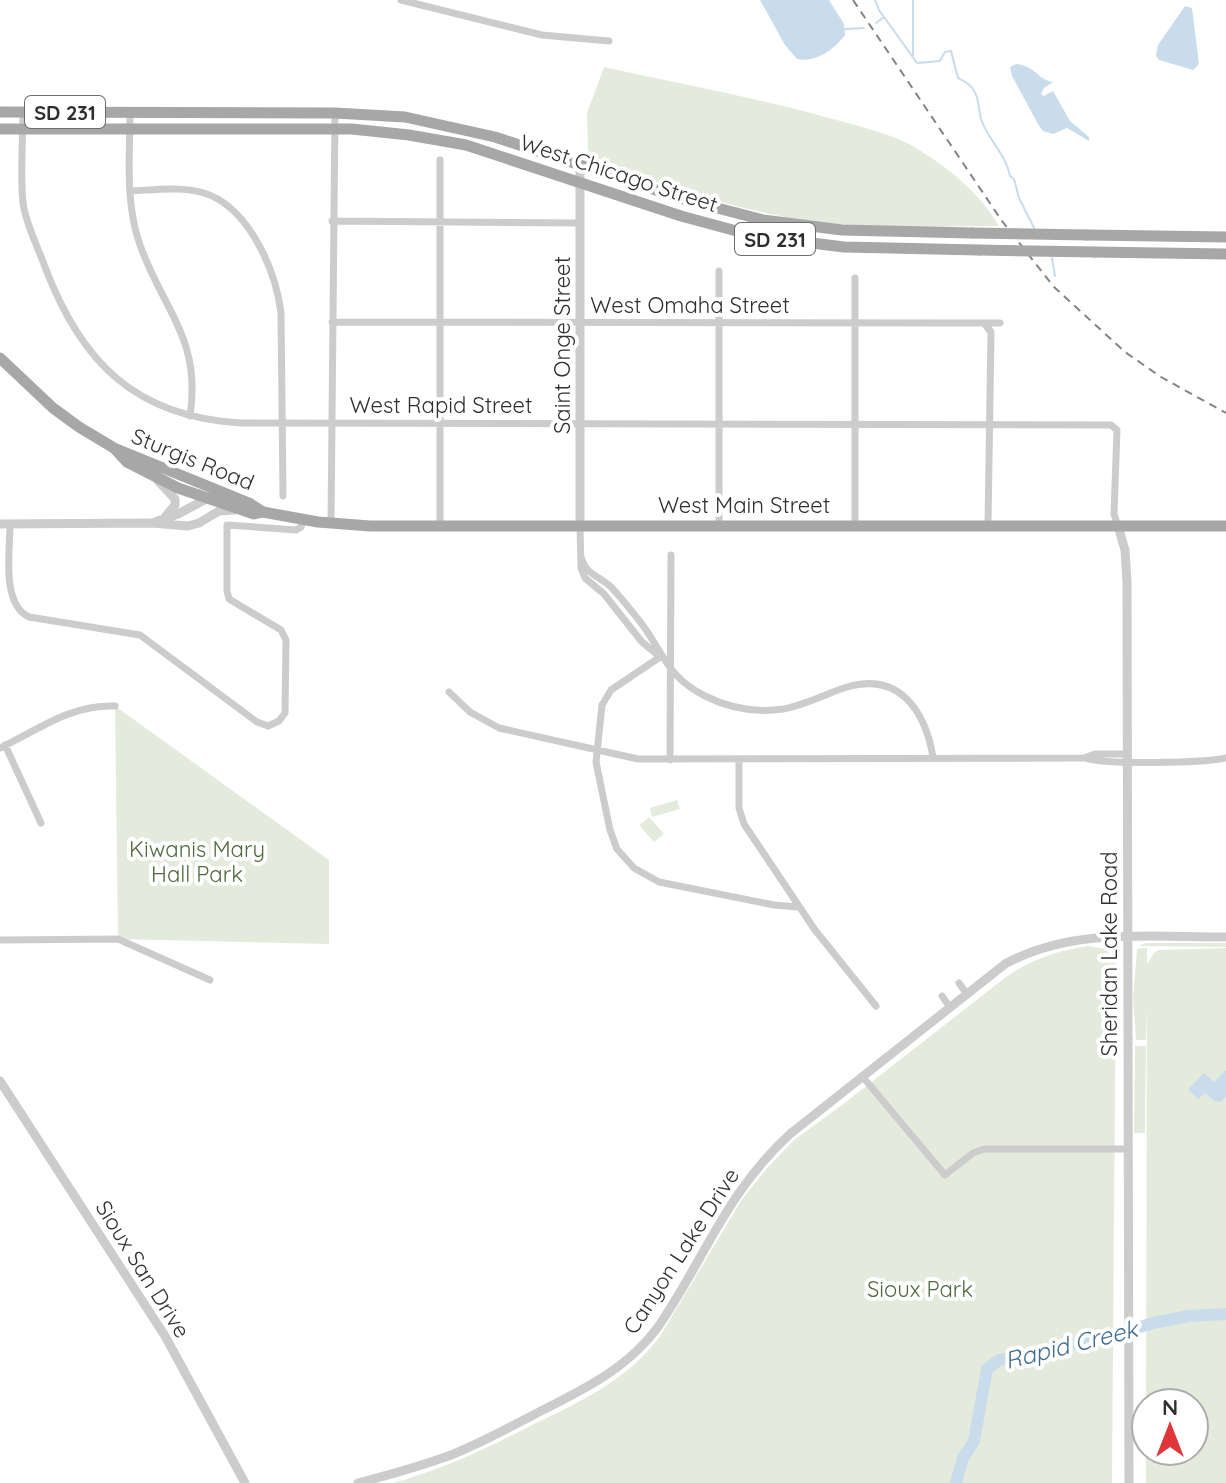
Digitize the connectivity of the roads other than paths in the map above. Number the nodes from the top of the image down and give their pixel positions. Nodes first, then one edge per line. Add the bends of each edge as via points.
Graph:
1 (401, 0) edge
2 (609, 41) dead end
3 (0, 112) edge
4 (23, 112) junction
5 (90, 112) junction
6 (130, 112) junction
7 (197, 112) junction
8 (335, 113) junction
9 (405, 117) junction
10 (0, 126) edge
11 (23, 129) junction
12 (73, 129) junction
13 (130, 129) junction
14 (263, 129) junction
15 (335, 129) junction
16 (459, 144) junction
17 (440, 160) dead end
18 (580, 165) junction
19 (580, 182) junction
20 (130, 191) junction
21 (692, 202) junction
22 (332, 221) junction
23 (441, 222) junction
24 (580, 223) junction
25 (1226, 237) edge
26 (1226, 254) edge
27 (719, 271) dead end
28 (855, 278) dead end
29 (332, 322) junction
30 (440, 323) junction
31 (579, 323) junction
32 (984, 323) junction
33 (1000, 323) dead end
34 (719, 324) junction
35 (855, 324) junction
36 (0, 358) edge
37 (190, 416) junction
38 (281, 423) junction
39 (331, 423) junction
40 (440, 423) junction
41 (580, 423) junction
42 (719, 423) junction
43 (855, 423) junction
44 (989, 425) junction
45 (1116, 427) joint
46 (114, 448) junction
47 (153, 477) junction
48 (200, 485) junction
49 (283, 496) dead end
50 (207, 498) junction
51 (260, 509) junction
52 (242, 511) junction
53 (303, 520) junction
54 (156, 522) junction
55 (331, 523) junction
56 (5, 524) edge
57 (440, 525) junction
58 (719, 525) junction
59 (855, 525) junction
60 (988, 525) junction
61 (188, 526) junction
62 (260, 526) junction
63 (580, 526) junction
64 (1118, 526) junction
65 (1226, 526) edge
66 (671, 555) dead end
67 (660, 657) junction
68 (671, 670) junction
69 (449, 692) dead end
70 (115, 706) dead end
71 (3, 746) edge
72 (598, 751) junction
73 (933, 757) junction
74 (1127, 758) junction
75 (1226, 758) edge
76 (739, 759) junction
77 (670, 760) junction
78 (41, 823) dead end
79 (798, 907) junction
80 (1126, 937) junction
81 (1226, 937) edge
82 (0, 940) edge
83 (210, 980) dead end
84 (959, 983) dead end
85 (966, 993) junction
86 (942, 996) dead end
87 (876, 1006) dead end
88 (949, 1006) junction
89 (862, 1076) junction
90 (0, 1081) edge
91 (1127, 1149) junction
92 (245, 1483) edge
93 (358, 1483) edge
94 (1129, 1483) edge

1 - 2 street via 542,35
3 - 4 main road, West Chicago Street / SD 231
4 - 5 main road, West Chicago Street / SD 231
4 - 10 main road
4 - 11 street, West Rapid Street
5 - 6 main road, West Chicago Street / SD 231
5 - 11 main road via 34,117
6 - 7 main road, West Chicago Street / SD 231
6 - 12 main road via 119,123
6 - 13 street
7 - 8 main road, West Chicago Street / SD 231
7 - 13 main road via 137,119
8 - 9 main road, West Chicago Street / SD 231
8 - 14 main road via 323,124
8 - 15 street
9 - 15 main road via 343,120
9 - 18 main road, West Chicago Street / SD 231 via 478,131
10 - 11 main road, West Chicago Street / SD 231
11 - 12 main road, West Chicago Street / SD 231
11 - 37 street, West Rapid Street via 24,208 66,315 90,352 120,381 145,398
12 - 13 main road, West Chicago Street / SD 231
13 - 14 main road, West Chicago Street / SD 231
13 - 20 street
14 - 15 main road, West Chicago Street / SD 231
15 - 16 main road, West Chicago Street / SD 231
15 - 22 street
16 - 18 main road via 497,149 559,169
16 - 19 main road, West Chicago Street / SD 231
17 - 23 street
18 - 19 street, Saint Onge Street
18 - 21 main road, West Chicago Street / SD 231
19 - 21 main road via 596,178
19 - 24 street, Saint Onge Street
19 - 26 main road, West Chicago Street / SD 231, bridge via 708,224 778,240 844,247
20 - 37 street via 139,243 187,344
20 - 38 street via 208,194 230,210 257,243 280,303
21 - 25 main road, West Chicago Street / SD 231, bridge via 813,228
22 - 23 street
22 - 29 street
23 - 24 street
23 - 30 street
24 - 31 street, Saint Onge Street
27 - 34 street
28 - 35 street
29 - 30 street, West Omaha Street
29 - 39 street
30 - 31 street, West Omaha Street
30 - 40 street
31 - 34 street, West Omaha Street
31 - 41 street, Saint Onge Street
32 - 33 street, West Omaha Street
32 - 35 street, West Omaha Street
32 - 44 street via 991,332
34 - 35 street, West Omaha Street
34 - 42 street
35 - 43 street
36 - 46 main road, Sturgis Road via 53,408
37 - 38 street, West Rapid Street
38 - 39 street, West Rapid Street
38 - 49 street
39 - 40 street, West Rapid Street
39 - 55 street
40 - 41 street, West Rapid Street
40 - 57 street
41 - 42 street, West Rapid Street
41 - 63 street, Saint Onge Street
42 - 43 street, West Rapid Street
42 - 58 street
43 - 44 street, West Rapid Street
43 - 59 street
44 - 45 street, West Rapid Street
44 - 60 street
45 - 64 street, Sheridan Lake Road
46 - 47 main road, Sturgis Road
46 - 48 main road, Sturgis Road
47 - 50 main road, Sturgis Road
47 - 54 street via 175,499 173,509
48 - 50 street
48 - 51 main road, Sturgis Road
50 - 51 street, West Main Street
50 - 52 main road, Sturgis Road
50 - 54 street, West Main Street
50 - 61 street via 204,513
51 - 52 main road, West Main Street via 254,514
51 - 53 main road, West Main Street
51 - 62 street
52 - 61 street, West Main Street via 219,511
53 - 55 main road, West Main Street
53 - 62 street via 299,529
54 - 56 street, West Main Street
54 - 61 street, West Main Street
55 - 57 main road, West Main Street
56 - 62 street via 11,594 22,614 140,635 268,726 285,713 285,636 234,605 227,591 227,525
57 - 63 main road, West Main Street
58 - 59 main road, West Main Street
58 - 63 main road, West Main Street
59 - 60 main road, West Main Street
60 - 64 main road, West Main Street
63 - 67 street via 581,557 589,573 612,588
64 - 65 main road, West Main Street
64 - 74 street, Sheridan Lake Road via 1126,565
66 - 68 street
67 - 68 street
67 - 72 street via 603,699
68 - 73 street via 703,695 753,710 795,706 859,685 891,689 915,708
68 - 77 street
69 - 72 street via 494,726
70 - 71 street via 68,712
71 - 78 street
72 - 77 street
72 - 79 street via 612,836 634,868 667,885
73 - 74 street
73 - 76 street
74 - 75 street
74 - 80 street, Sheridan Lake Road
76 - 77 street
76 - 79 street via 742,821
79 - 87 street
80 - 81 street, Canyon Lake Drive
80 - 85 street, Canyon Lake Drive via 1046,946 1005,964
80 - 91 street, Sheridan Lake Road
82 - 83 street via 118,939
84 - 85 street
85 - 88 street, Canyon Lake Drive
86 - 88 street
88 - 89 street, Canyon Lake Drive
89 - 91 street via 945,1175 984,1149
89 - 93 street, Canyon Lake Drive via 790,1134 747,1179 660,1324 615,1370 455,1453
90 - 92 street, Sioux San Drive via 165,1336
91 - 94 street, Sheridan Lake Road

